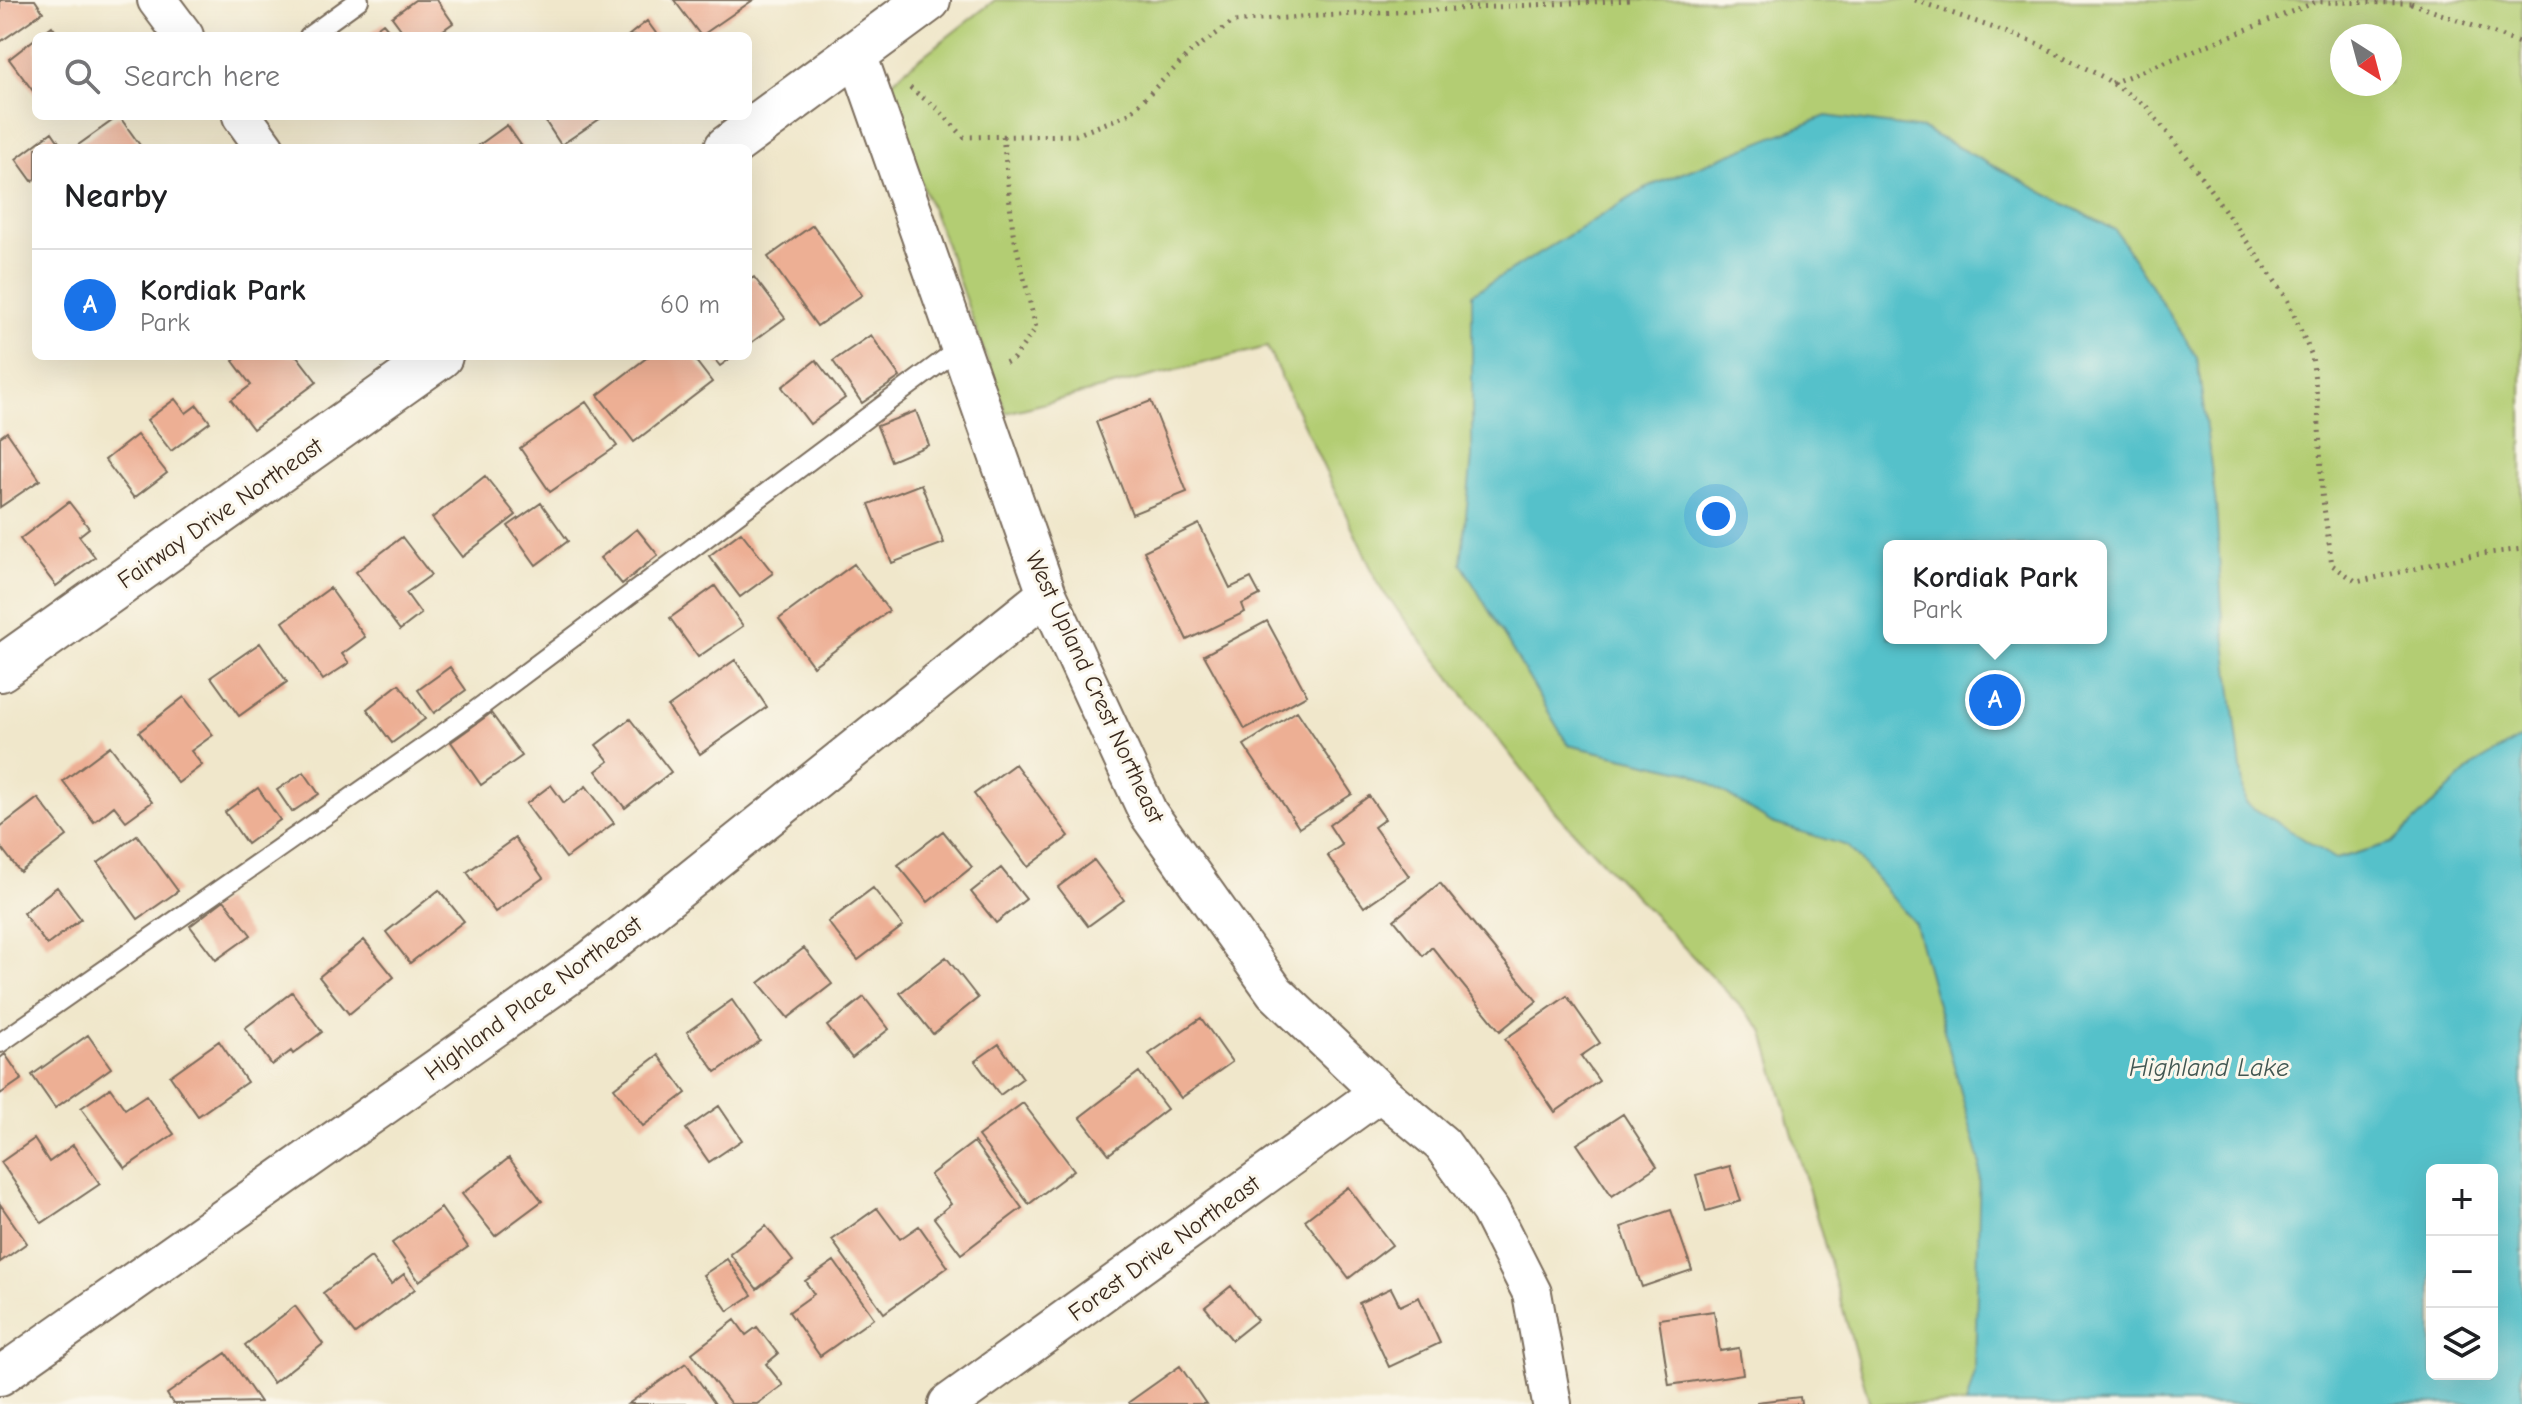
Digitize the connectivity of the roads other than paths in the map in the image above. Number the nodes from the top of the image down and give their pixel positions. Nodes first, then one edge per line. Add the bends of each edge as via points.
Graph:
1 (157, 0) edge
2 (359, 0) edge
3 (928, 0) edge
4 (181, 32) edge
5 (315, 32) edge
6 (860, 52) junction
7 (245, 120) edge
8 (262, 144) edge
9 (733, 144) edge
10 (427, 360) edge
11 (967, 364) junction
12 (1047, 594) junction
13 (0, 669) edge
14 (0, 1043) edge
15 (1380, 1092) junction
16 (0, 1376) edge
17 (948, 1404) edge
18 (1552, 1404) edge

1 - 4 street
2 - 5 lane
3 - 6 street
6 - 9 street
6 - 11 street, West Upland Crest Northeast
7 - 8 street
10 - 13 street, Fairway Drive Northeast
11 - 12 street, West Upland Crest Northeast
11 - 14 lane
12 - 15 street, West Upland Crest Northeast via 1148,813 1275,992
12 - 16 street, Highland Place Northeast via 591,960
15 - 17 street, Forest Drive Northeast
15 - 18 street, West Upland Crest Northeast via 1442,1144 1490,1210 1532,1293

